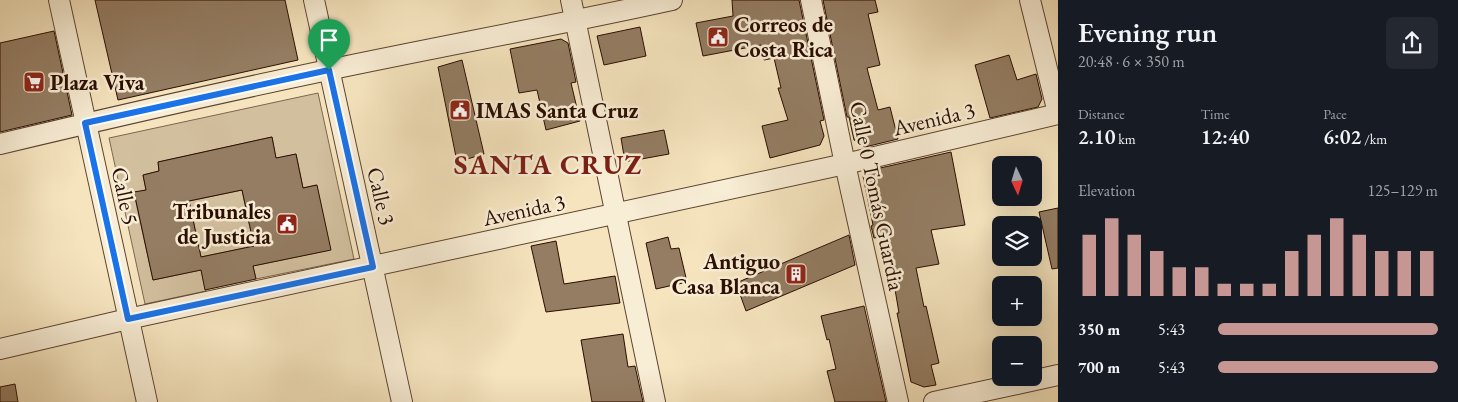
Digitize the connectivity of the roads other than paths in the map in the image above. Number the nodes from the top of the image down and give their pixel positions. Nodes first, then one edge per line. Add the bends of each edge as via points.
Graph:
1 (59, 0) edge
2 (314, 0) edge
3 (571, 0) edge
4 (672, 0) edge
5 (811, 0) edge
6 (1030, 0) edge
7 (576, 21) junction
8 (329, 70) junction
9 (1058, 114) edge
10 (85, 123) junction
11 (0, 144) edge
12 (845, 164) junction
13 (616, 214) junction
14 (373, 267) junction
15 (128, 319) junction
16 (0, 349) edge
17 (1058, 375) edge
18 (148, 402) edge
19 (402, 402) edge
20 (655, 402) edge
21 (898, 402) edge
22 (934, 402) edge

1 - 10 street, Calle 5
2 - 8 street, Calle 3
3 - 7 street
4 - 7 street
5 - 12 street, Calle 0 Tomás Guardia
6 - 9 street
7 - 8 street
7 - 13 street
8 - 10 street
8 - 14 street, Calle 3
9 - 12 street, Avenida 3
10 - 11 street
10 - 15 street, Calle 5
12 - 13 street, Avenida 3
12 - 21 street, Calle 0 Tomás Guardia
13 - 14 street, Avenida 3
13 - 20 street
14 - 15 street, Avenida 3
14 - 19 street, Calle 3
15 - 16 street, Avenida 3
15 - 18 street, Calle 5
17 - 22 street

